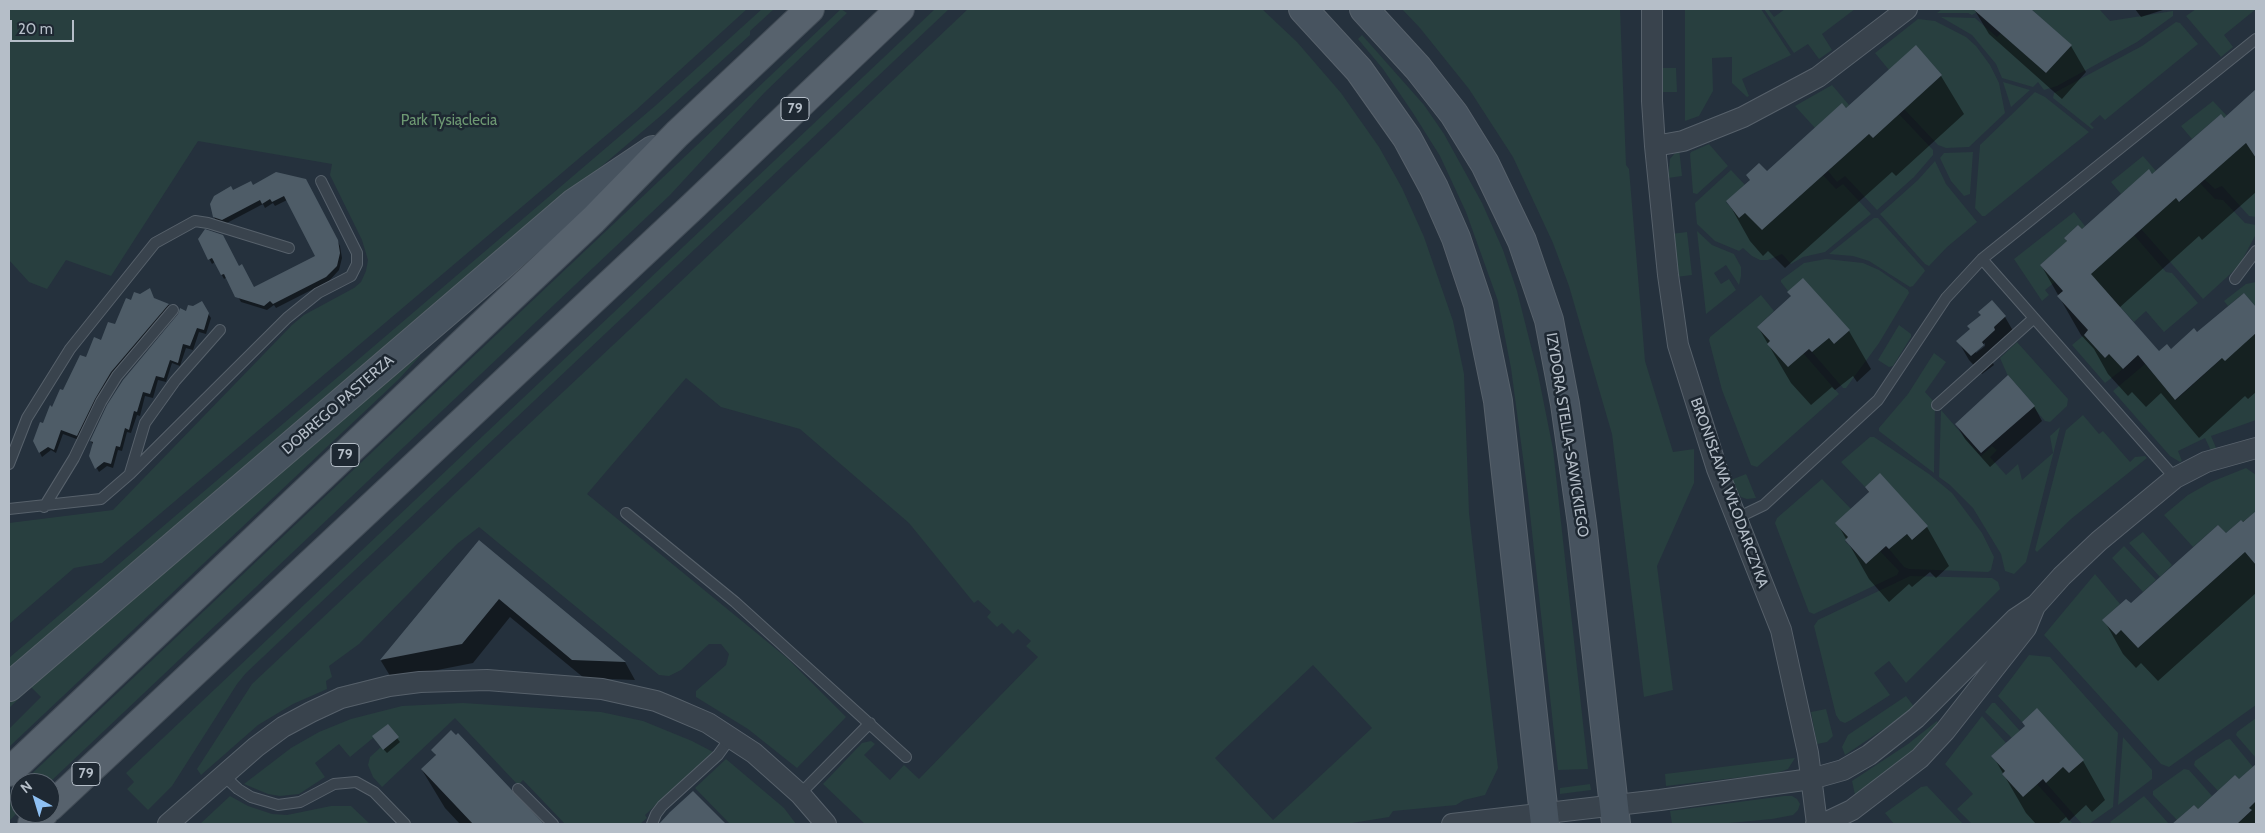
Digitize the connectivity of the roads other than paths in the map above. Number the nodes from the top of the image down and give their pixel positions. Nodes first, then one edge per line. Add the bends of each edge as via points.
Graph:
1 (810, 9) edge
2 (900, 9) edge
3 (1303, 9) edge
4 (1364, 9) edge
5 (1652, 9) edge
6 (1907, 9) edge
7 (2256, 39) edge
8 (676, 134) junction
9 (1656, 146) junction
10 (321, 181) dead end
11 (289, 248) dead end
12 (2255, 256) edge
13 (1982, 259) junction
14 (2235, 279) dead end
15 (173, 310) dead end
16 (2033, 319) junction
17 (220, 330) dead end
18 (1937, 405) dead end
19 (2256, 448) edge
20 (9, 464) edge
21 (130, 474) junction
22 (2175, 478) junction
23 (44, 507) junction
24 (9, 509) edge
25 (626, 513) dead end
26 (1737, 518) junction
27 (2036, 605) junction
28 (9, 687) edge
29 (870, 723) junction
30 (731, 737) junction
31 (906, 756) dead end
32 (9, 772) edge
33 (223, 775) junction
34 (1811, 780) junction
35 (518, 789) dead end
36 (800, 794) junction
37 (60, 799) edge
38 (1615, 815) edge
39 (1545, 819) edge
40 (168, 824) edge
41 (405, 824) edge
42 (553, 824) edge
43 (652, 824) edge
44 (826, 824) edge
45 (1452, 824) edge
46 (1817, 824) edge

1 - 8 main road, 79
2 - 37 main road, 79
3 - 39 main road via 1359,70 1407,138 1456,238 1478,304 1498,401
4 - 38 main road, IZYDORA STELLA-SAWICKIEGO via 1418,68 1454,114 1485,164 1522,241 1549,320 1566,404 1582,524
5 - 9 street, BRONISŁAWA WŁODARCZYKA via 1652,101
6 - 9 street via 1818,77 1743,117 1683,141
7 - 13 lane
8 - 28 main road, DOBREGO PASTERZA via 574,203
8 - 32 main road, 79 via 594,220
9 - 26 street, BRONISŁAWA WŁODARCZYKA via 1678,346 1717,469
10 - 21 lane via 354,247 355,271 347,280 318,293 288,318
11 - 20 lane via 195,220 155,243 70,349 27,418
12 - 14 lane
13 - 16 lane
13 - 26 lane via 1946,298 1878,400 1764,504
15 - 23 lane via 117,376
16 - 18 lane
16 - 22 lane
17 - 21 lane via 175,381 145,423
19 - 22 street via 2206,462
21 - 23 lane via 102,499
22 - 27 street via 2099,541
23 - 24 lane
25 - 29 lane via 735,602
26 - 34 street, BRONISŁAWA WŁODARCZYKA via 1781,630
27 - 34 street via 2015,619 1938,698 1870,755 1843,770
27 - 46 street via 2026,628 1920,758 1852,810
29 - 31 lane
29 - 36 lane
30 - 33 street via 708,723 656,701 602,689 487,680 420,682 364,691 312,712 269,737
30 - 36 street via 754,752
30 - 43 lane via 718,755 662,806
33 - 40 street
33 - 41 lane via 251,797 278,805 300,802 334,784 356,782 374,792
34 - 38 street
34 - 46 street, BRONISŁAWA WŁODARCZYKA
35 - 42 lane
36 - 44 street
38 - 39 street
39 - 45 street

